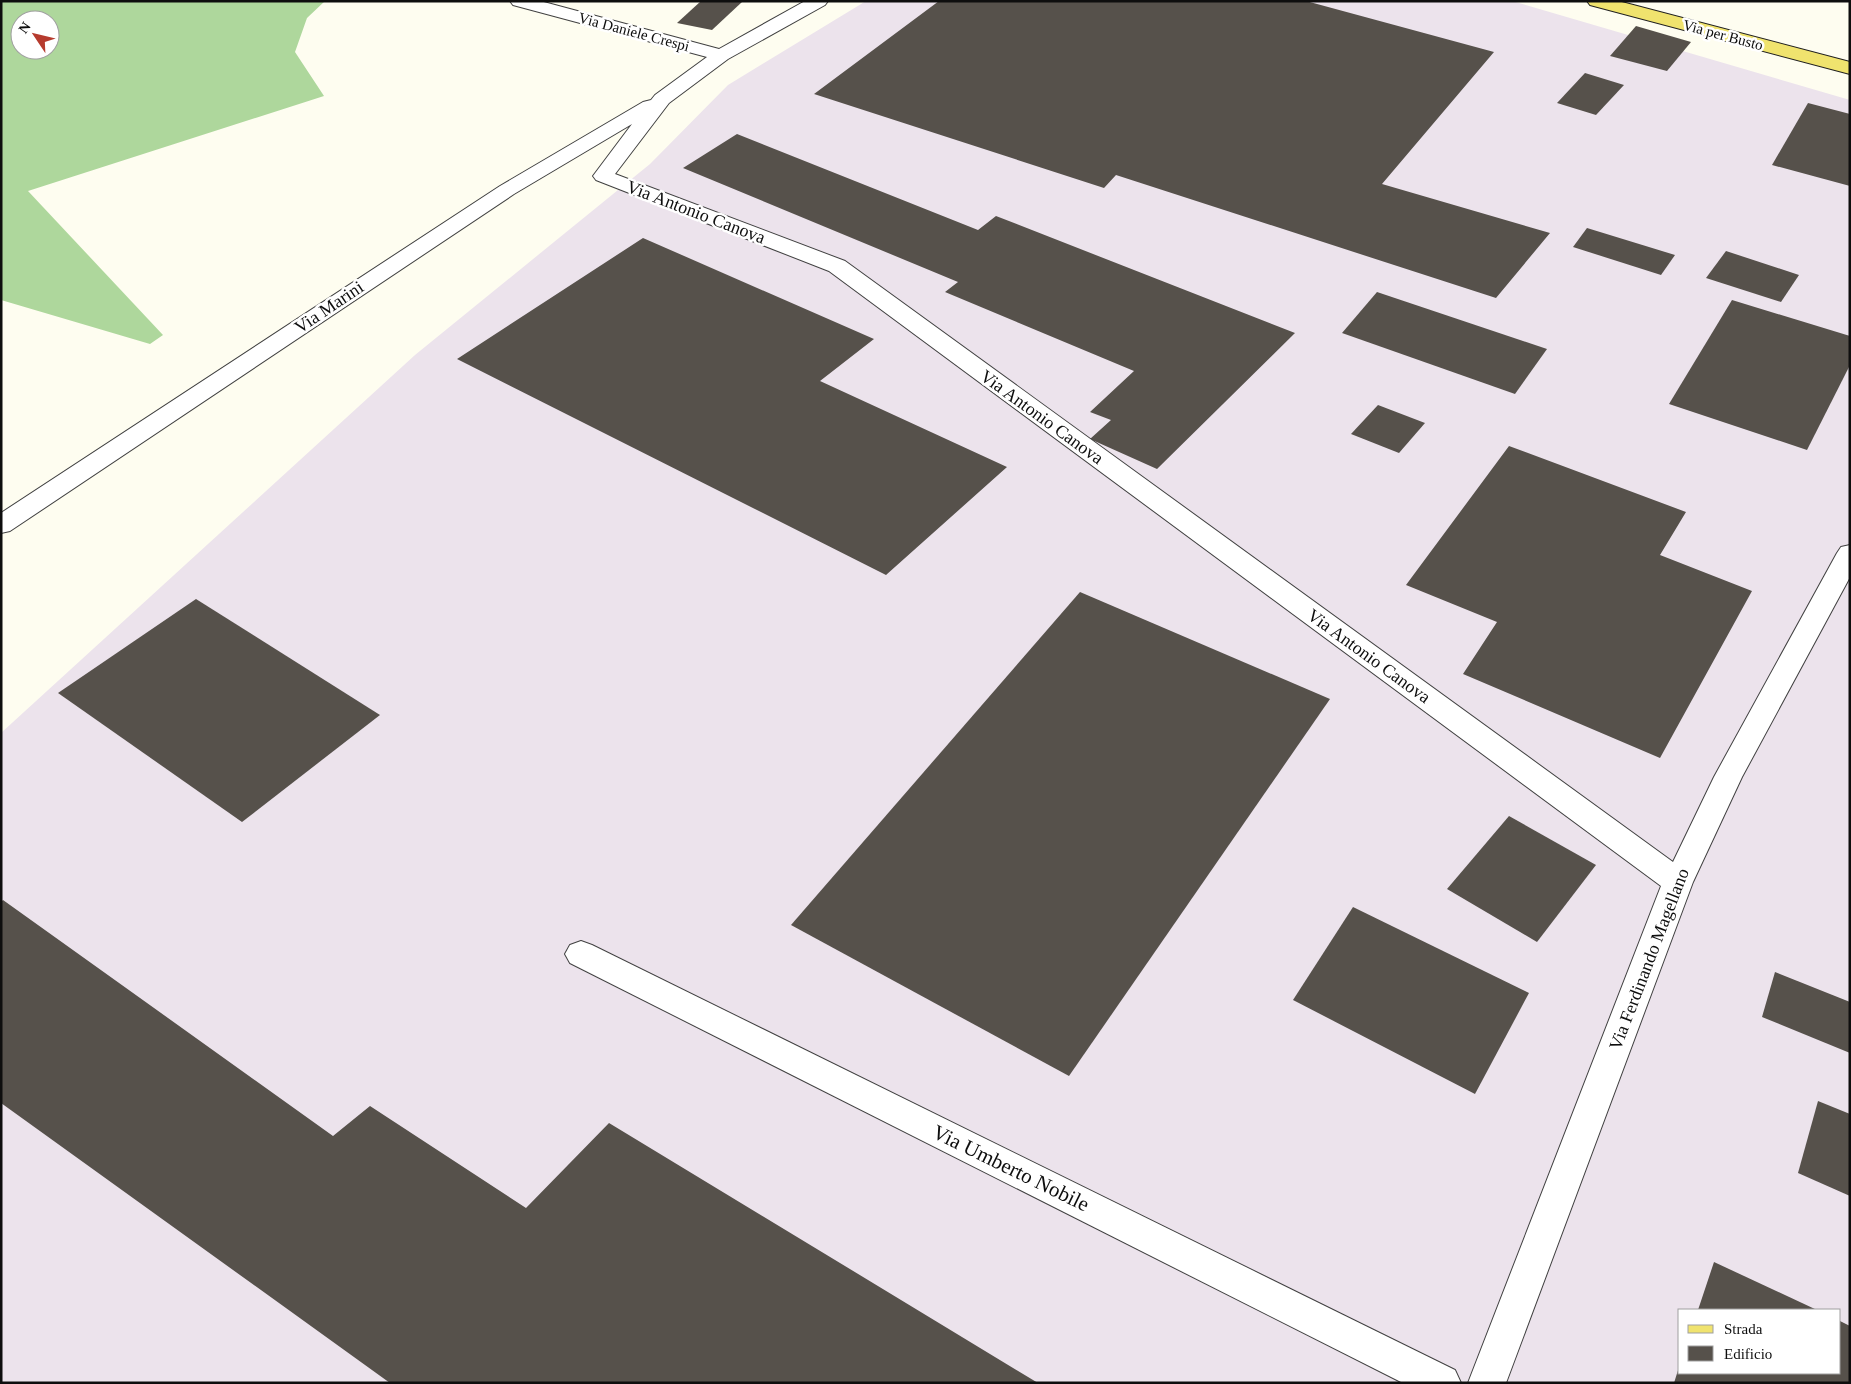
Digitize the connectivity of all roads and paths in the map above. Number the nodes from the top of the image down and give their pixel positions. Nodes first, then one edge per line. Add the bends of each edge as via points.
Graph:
1 (519, 1) edge
2 (819, 1) edge
3 (1596, 1) edge
4 (721, 55) junction
5 (1850, 68) edge
6 (662, 99) junction
7 (1, 525) edge
8 (1850, 553) edge
9 (1678, 882) junction
10 (581, 954) dead end
11 (1442, 1383) edge
12 (1487, 1383) edge

1 - 4 street, Via Daniele Crespi
2 - 4 street, Via Antonio Canova
3 - 5 main road, Via per Busto
4 - 6 street, Via Antonio Canova
6 - 7 street, Via Marini via 507,190
6 - 9 street, Via Antonio Canova via 603,176 837,266
8 - 9 street, Via Ferdinando Magellano via 1728,777
9 - 12 street, Via Ferdinando Magellano
10 - 11 street, Via Umberto Nobile

